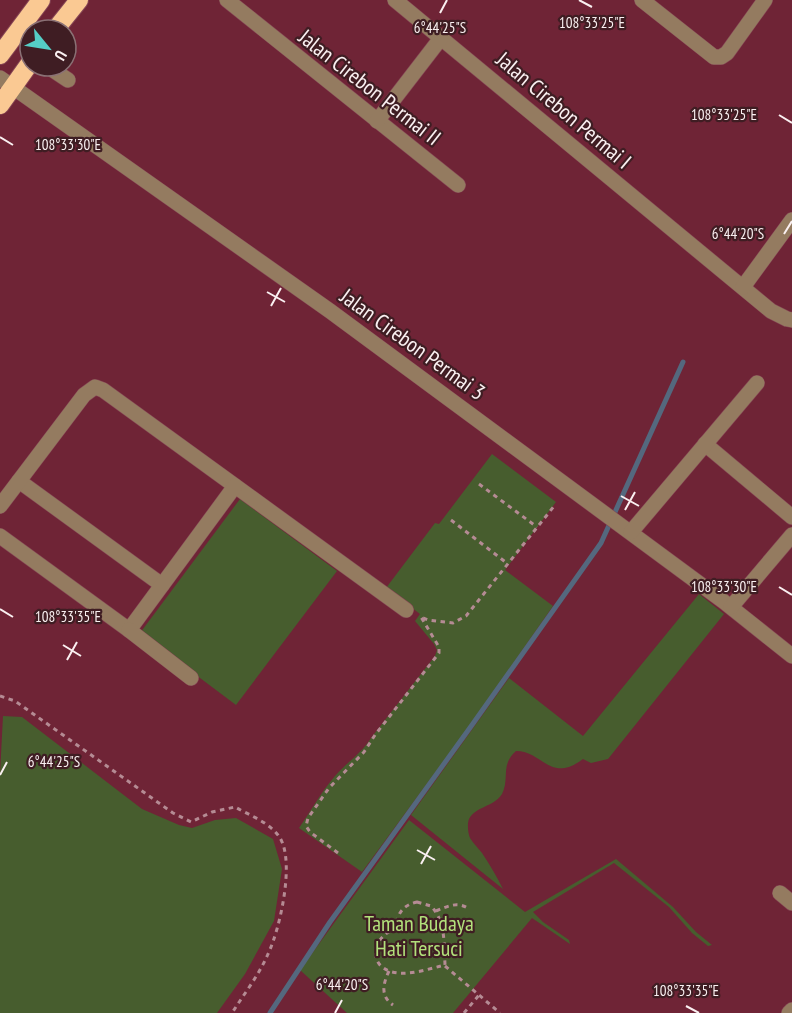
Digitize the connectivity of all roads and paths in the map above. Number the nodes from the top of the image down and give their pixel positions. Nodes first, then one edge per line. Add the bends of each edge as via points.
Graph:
1 (79, 0) edge
2 (227, 0) edge
3 (395, 0) edge
4 (642, 0) edge
5 (765, 0) edge
6 (39, 1) edge
7 (65, 18) edge
8 (441, 38) junction
9 (0, 55) edge
10 (65, 78) edge
11 (68, 80) dead end
12 (7, 83) edge
13 (0, 105) edge
14 (377, 121) junction
15 (458, 185) dead end
16 (792, 220) edge
17 (743, 287) junction
18 (792, 320) edge
19 (757, 383) dead end
20 (705, 444) junction
21 (19, 481) junction
22 (479, 484) dead end
23 (236, 486) junction
24 (0, 506) edge
25 (555, 506) dead end
26 (792, 517) edge
27 (451, 520) dead end
28 (537, 528) junction
29 (630, 532) junction
30 (792, 535) edge
31 (0, 536) edge
32 (508, 564) junction
33 (162, 585) junction
34 (731, 608) junction
35 (406, 610) joint
36 (422, 617) junction
37 (129, 630) junction
38 (792, 656) edge
39 (191, 678) dead end
40 (0, 696) edge
41 (338, 853) dead end
42 (780, 893) dead end
43 (792, 903) edge
44 (470, 909) dead end
45 (436, 911) junction
46 (445, 965) junction
47 (389, 971) junction
48 (479, 995) junction
49 (393, 1005) dead end
50 (232, 1013) edge
51 (464, 1013) edge
52 (500, 1013) edge

1 - 7 highway
2 - 14 street, Jalan Cirebon Permai II
3 - 8 street, Jalan Cirebon Permai I
4 - 5 street via 714,57 721,57
6 - 9 highway
8 - 14 street
8 - 17 street, Jalan Cirebon Permai I
10 - 11 street
12 - 13 highway
12 - 29 street, Jalan Cirebon Permai 3 via 330,311
14 - 15 street, Jalan Cirebon Permai II
16 - 17 street
17 - 18 street, Jalan Cirebon Permai I via 771,311
19 - 20 street
20 - 26 street
20 - 29 street
21 - 23 street via 84,395 95,387
21 - 24 street
21 - 33 street
22 - 28 path
23 - 33 street
23 - 35 street
25 - 28 path
27 - 32 path
28 - 32 path
29 - 34 street, Jalan Cirebon Permai 3
30 - 34 street
31 - 37 street
32 - 36 path via 466,616 453,623
33 - 37 street
34 - 38 street, Jalan Cirebon Permai 3
35 - 36 path
36 - 41 path via 439,653 308,818 306,826 310,832
37 - 39 street
40 - 50 path via 15,701 172,813 191,822 235,807 263,822 280,837 287,859 284,903 269,954
42 - 43 street
44 - 45 path via 455,904
45 - 46 path via 443,934
45 - 47 path via 417,902 403,908 397,928 383,934 376,948 379,962
46 - 47 path via 405,973
46 - 48 path
47 - 49 path via 384,994
48 - 51 path
48 - 52 path

